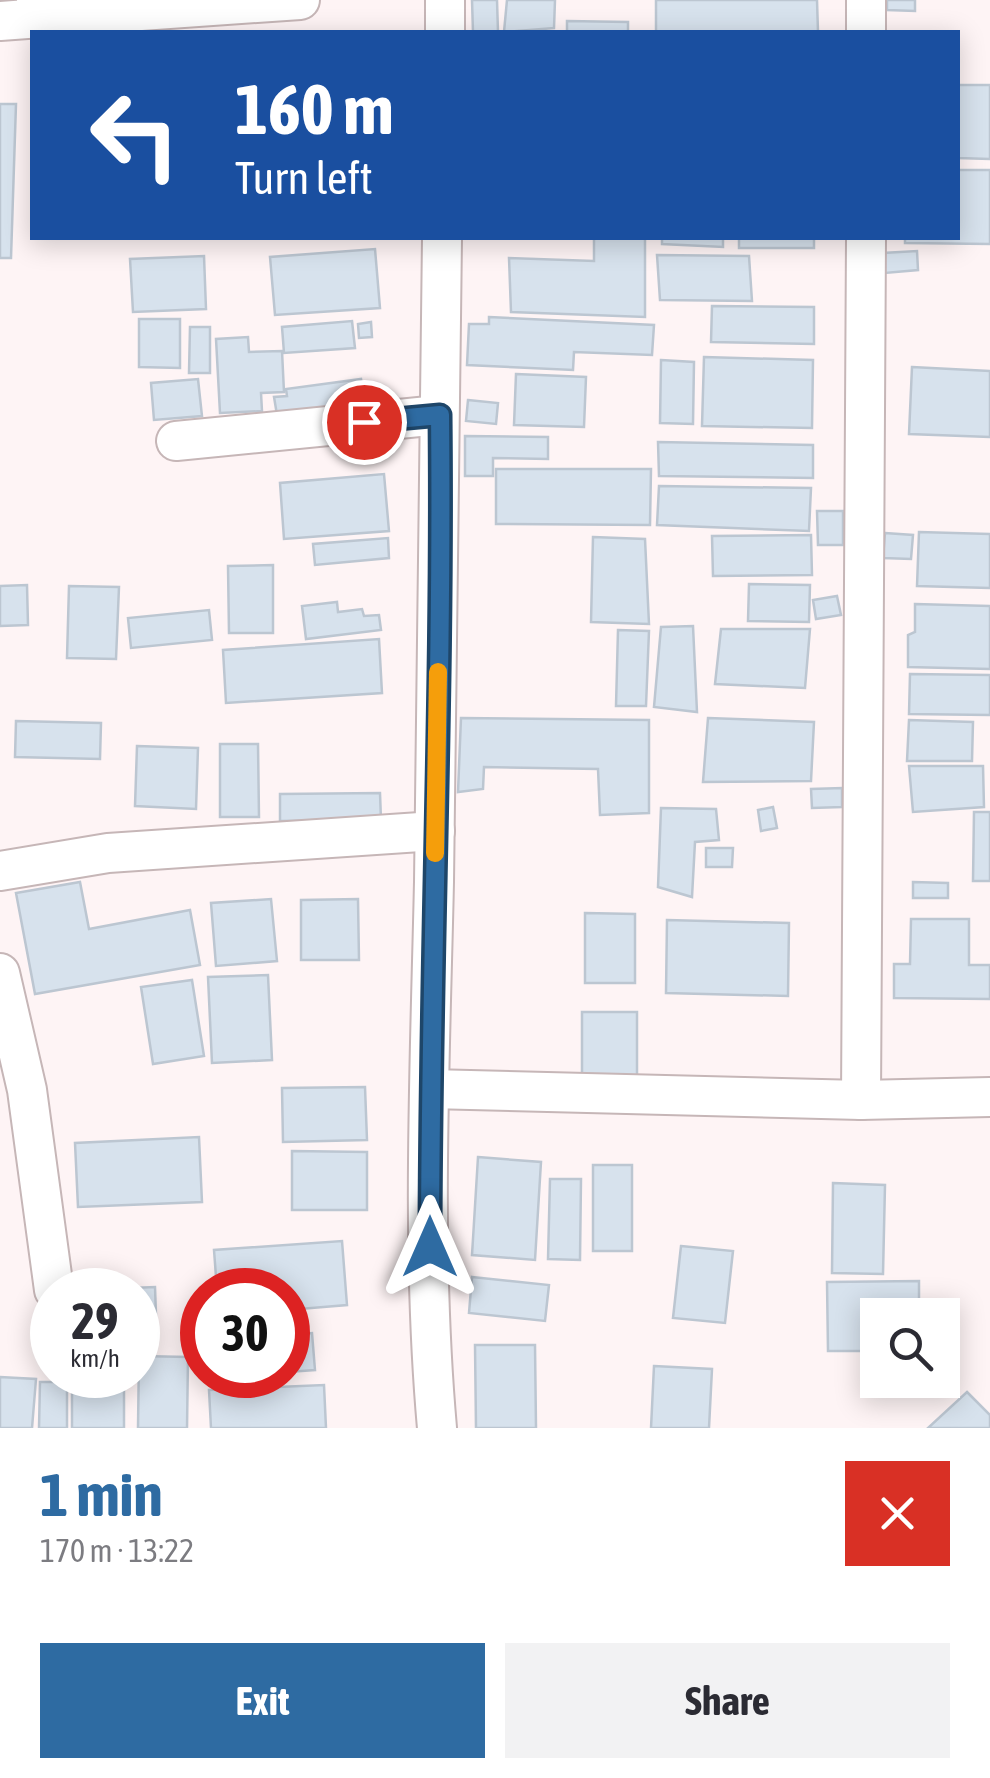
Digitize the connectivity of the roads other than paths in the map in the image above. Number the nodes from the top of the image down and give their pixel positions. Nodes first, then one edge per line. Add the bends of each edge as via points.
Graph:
1 (300, 0) edge
2 (445, 0) edge
3 (866, 0) edge
4 (38, 9) edge
5 (0, 21) edge
6 (444, 30) edge
7 (866, 30) edge
8 (442, 240) edge
9 (866, 240) edge
10 (440, 415) junction
11 (176, 441) dead end
12 (435, 830) junction
13 (0, 871) edge
14 (0, 973) edge
15 (9, 1059) edge
16 (430, 1089) junction
17 (990, 1097) edge
18 (861, 1100) junction
19 (51, 1268) edge
20 (436, 1428) edge

1 - 4 street
2 - 6 street
3 - 7 street
4 - 5 street
8 - 10 street
9 - 18 street
10 - 11 street
10 - 12 street
12 - 13 street via 108,853
12 - 16 street
14 - 15 street
15 - 19 street via 27,1090
16 - 18 street
16 - 20 street
17 - 18 street

